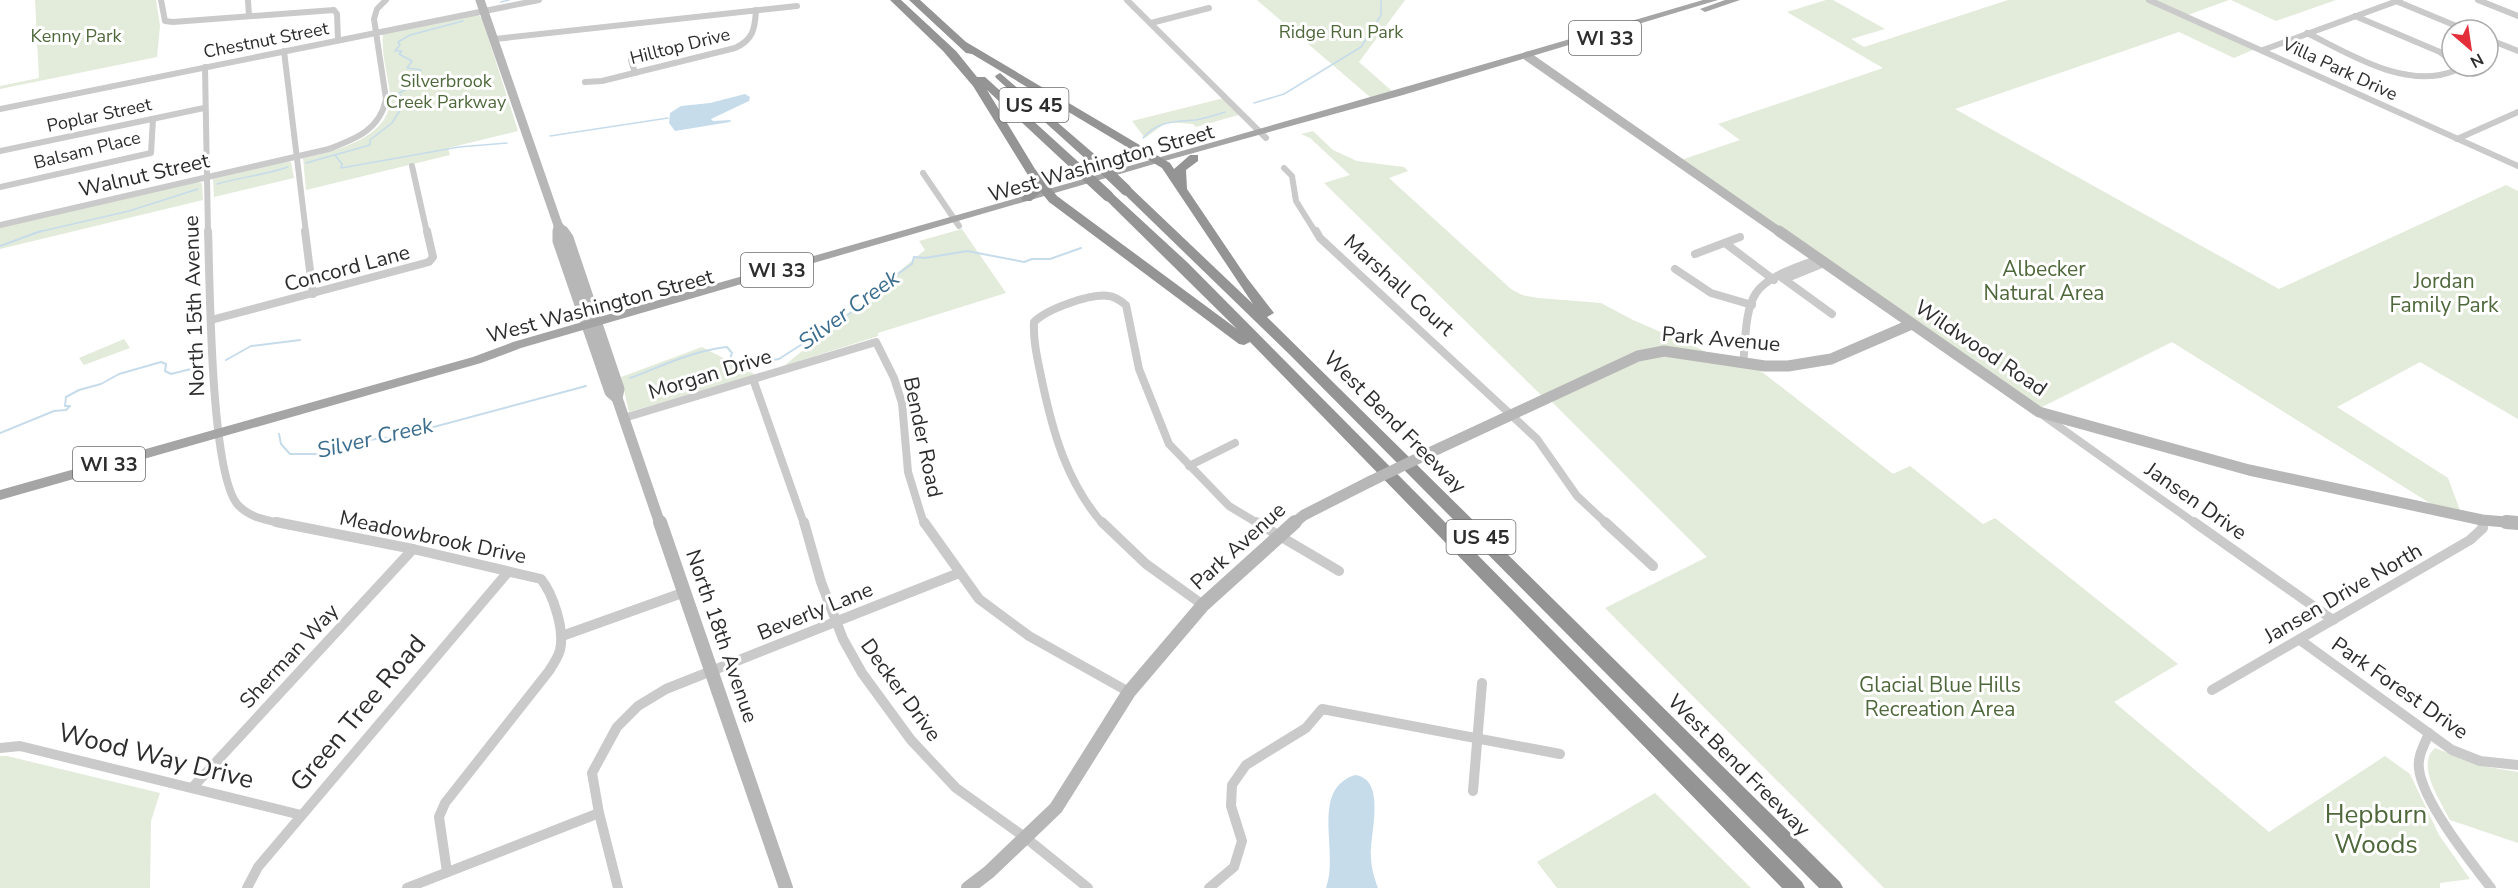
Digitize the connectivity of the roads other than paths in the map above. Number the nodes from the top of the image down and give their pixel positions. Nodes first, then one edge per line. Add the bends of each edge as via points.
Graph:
1 (161, 0) edge
2 (248, 0) edge
3 (323, 0) edge
4 (386, 0) edge
5 (480, 0) edge
6 (539, 0) edge
7 (895, 0) edge
8 (914, 0) edge
9 (1127, 0) edge
10 (1713, 0) edge
11 (1735, 0) edge
12 (2149, 0) edge
13 (2478, 0) edge
14 (2398, 1) edge
15 (797, 6) dead end
16 (1209, 8) dead end
17 (324, 10) junction
18 (756, 10) junction
19 (483, 11) junction
20 (2518, 15) edge
21 (249, 16) junction
22 (2355, 16) junction
23 (2440, 19) edge
24 (1151, 23) junction
25 (376, 33) junction
26 (2307, 33) junction
27 (495, 39) junction
28 (338, 40) junction
29 (963, 44) junction
30 (2500, 44) edge
31 (945, 46) junction
32 (2263, 50) junction
33 (284, 51) junction
34 (2518, 51) edge
35 (2440, 52) edge
36 (1551, 56) junction
37 (1530, 58) junction
38 (631, 60) dead end
39 (205, 67) junction
40 (635, 73) junction
41 (1557, 76) junction
42 (2440, 77) edge
43 (585, 82) dead end
44 (204, 108) junction
45 (0, 109) edge
46 (2518, 112) edge
47 (153, 119) junction
48 (1264, 135) junction
49 (2457, 139) junction
50 (0, 151) edge
51 (295, 157) junction
52 (1194, 158) junction
53 (1162, 163) junction
54 (412, 166) dead end
55 (2518, 166) edge
56 (1284, 168) dead end
57 (924, 174) dead end
58 (207, 177) junction
59 (1037, 181) junction
60 (0, 187) edge
61 (1182, 188) junction
62 (1049, 196) junction
63 (1027, 198) junction
64 (956, 223) junction
65 (0, 225) edge
66 (1740, 237) dead end
67 (1725, 243) junction
68 (1695, 254) dead end
69 (1821, 261) junction
70 (1675, 269) dead end
71 (1778, 278) junction
72 (313, 294) junction
73 (1752, 305) junction
74 (1832, 314) dead end
75 (211, 320) junction
76 (1912, 324) junction
77 (594, 327) junction
78 (876, 342) joint
79 (1295, 352) junction
80 (1743, 363) junction
81 (1278, 365) junction
82 (753, 380) junction
83 (2039, 412) junction
84 (1511, 415) junction
85 (624, 418) junction
86 (218, 434) junction
87 (1235, 443) dead end
88 (1189, 466) junction
89 (0, 495) edge
90 (2482, 520) junction
91 (2518, 523) edge
92 (1277, 536) junction
93 (413, 549) junction
94 (1653, 566) dead end
95 (1339, 571) dead end
96 (508, 572) junction
97 (959, 573) junction
98 (685, 592) junction
99 (1203, 605) junction
100 (2332, 620) junction
101 (836, 621) junction
102 (562, 636) junction
103 (2300, 640) junction
104 (712, 671) junction
105 (1482, 683) dead end
106 (2212, 690) dead end
107 (1129, 692) junction
108 (2429, 733) junction
109 (1477, 739) junction
110 (0, 748) edge
111 (1560, 754) dead end
112 (2518, 765) edge
113 (192, 788) junction
114 (1473, 791) dead end
115 (599, 813) junction
116 (301, 815) junction
117 (1026, 838) junction
118 (447, 872) junction
119 (248, 888) edge
120 (407, 888) edge
121 (618, 888) edge
122 (786, 888) edge
123 (968, 888) edge
124 (1088, 888) edge
125 (1209, 888) edge
126 (1795, 888) edge
127 (1833, 888) edge
128 (2491, 888) edge

1 - 21 street via 165,21
2 - 21 street
3 - 17 street
4 - 25 street, Walnut Street via 377,9
5 - 19 street, North 18th Avenue
6 - 19 street, Chestnut Street
7 - 31 highway, West Bend Freeway / US 45
8 - 29 highway, West Bend Freeway / US 45
9 - 24 street
10 - 37 main road, West Washington Street / WI 33
11 - 36 main road, West Washington Street / WI 33
12 - 32 street, Villa Park Drive
13 - 20 street
14 - 22 street
14 - 23 street
15 - 18 street
16 - 24 street
17 - 21 street
17 - 28 street via 337,14
18 - 27 street
18 - 40 street, Hilltop Drive via 756,30 743,45
19 - 25 street, Chestnut Street
19 - 27 street, North 18th Avenue
22 - 26 street
22 - 35 street
24 - 48 street
25 - 28 street, Chestnut Street
25 - 51 street, Walnut Street via 386,99 379,120 345,144
26 - 32 street
26 - 42 street via 2393,72
27 - 77 street, North 18th Avenue via 558,225 558,240
28 - 33 street, Chestnut Street
29 - 53 highway
29 - 79 highway, West Bend Freeway / US 45, bridge via 1103,168
30 - 34 street
31 - 59 highway via 984,93
31 - 81 highway, West Bend Freeway / US 45, bridge via 1183,266
32 - 49 street, Villa Park Drive
33 - 39 street, Chestnut Street
33 - 51 street
36 - 37 main road, West Washington Street / WI 33
36 - 41 street via 1548,63
37 - 41 street, Wildwood Road
37 - 48 main road, West Washington Street / WI 33
38 - 40 street
39 - 44 street, North 15th Avenue
39 - 45 street, Chestnut Street
40 - 43 street, Hilltop Drive
41 - 69 street, Wildwood Road
44 - 47 street, Poplar Street
44 - 58 street, North 15th Avenue
46 - 49 street
47 - 50 street, Poplar Street
47 - 60 street, Balsam Place via 151,153
48 - 52 main road, West Washington Street / WI 33
48 - 53 main road, West Washington Street / WI 33
49 - 55 street, Villa Park Drive
51 - 58 street, Walnut Street
51 - 72 street
52 - 53 main road, West Washington Street / WI 33
52 - 61 highway via 1180,169
53 - 61 highway
53 - 62 main road, West Washington Street / WI 33
54 - 72 street, Concord Lane via 433,257 429,262
56 - 84 street, Marshall Court via 1292,176 1296,201 1320,238
57 - 64 street
58 - 65 street, Walnut Street
58 - 75 street, North 15th Avenue
59 - 62 highway
59 - 63 highway via 1035,192
61 - 79 highway via 1242,281
62 - 63 main road, West Washington Street / WI 33
62 - 64 main road, West Washington Street / WI 33
62 - 81 highway
63 - 64 main road, West Washington Street / WI 33
64 - 77 main road, West Washington Street / WI 33
66 - 67 street
67 - 68 street
67 - 71 street
69 - 71 street via 1792,276
69 - 76 street, Wildwood Road
70 - 73 street via 1707,294
71 - 73 street via 1757,292
71 - 74 street
72 - 75 street, Concord Lane
73 - 80 street
75 - 86 street, North 15th Avenue
76 - 80 street, Park Avenue via 1831,359 1788,366
76 - 83 street, Wildwood Road
77 - 85 street, North 18th Avenue via 610,392 618,398
77 - 86 main road, West Washington Street / WI 33 via 519,353 477,360
78 - 82 street, Morgan Drive
78 - 97 street, Bender Road via 902,403 908,472 924,523
79 - 127 highway, West Bend Freeway / US 45
80 - 84 street, Park Avenue via 1664,351 1638,356
81 - 126 highway, West Bend Freeway / US 45
82 - 85 street, Morgan Drive
82 - 101 street, Decker Drive
83 - 90 street, Wildwood Road via 2249,470
83 - 100 street, Jansen Drive
84 - 92 street, Park Avenue, bridge via 1304,515
84 - 94 street, Marshall Court via 1537,439 1577,496
85 - 98 street, North 18th Avenue
86 - 89 main road, West Washington Street / WI 33
86 - 93 street, Meadowbrook Drive via 228,487 237,504 252,516
87 - 88 street
88 - 92 street via 1230,506
88 - 99 street via 1170,444 1139,369 1126,305 1108,296 1090,298 1043,313 1034,322 1033,338 1054,432 1071,476 1093,511 1119,541 1155,574
90 - 91 street, Wildwood Road
90 - 100 street, Jansen Drive North via 2483,528 2470,540
92 - 95 street
92 - 99 street, Park Avenue
93 - 96 street, Meadowbrook Drive
93 - 113 street, Sherman Way
96 - 102 street, Meadowbrook Drive via 541,579 550,590
96 - 116 street, Green Tree Road
97 - 101 street, Beverly Lane
97 - 107 street, Bender Road via 979,599 1029,636
98 - 102 street
98 - 104 street, North 18th Avenue
99 - 107 street, Park Avenue
100 - 103 street, Jansen Drive North
101 - 104 street, Beverly Lane
101 - 117 street, Decker Drive via 862,672 911,740 956,788
102 - 118 street via 560,651 549,671 445,802 439,817
103 - 106 street, Jansen Drive North
103 - 108 street, Park Forest Drive
104 - 115 street, Beverly Lane via 666,689 638,706 617,727 592,773
104 - 122 street, North 18th Avenue
105 - 109 street
107 - 117 street, Park Avenue via 1056,808
108 - 112 street, Park Forest Drive via 2452,750 2480,761
108 - 128 street via 2419,769 2437,810
109 - 111 street
109 - 114 street
109 - 125 street via 1322,709 1306,728 1246,765 1232,784 1231,806 1242,841 1234,867
110 - 113 street, Wood Way Drive via 20,746
113 - 116 street, Wood Way Drive
115 - 118 street
115 - 121 street, Beverly Lane
116 - 119 street, Green Tree Road via 258,867
117 - 123 street, Park Avenue
117 - 124 street, Decker Drive
118 - 120 street

